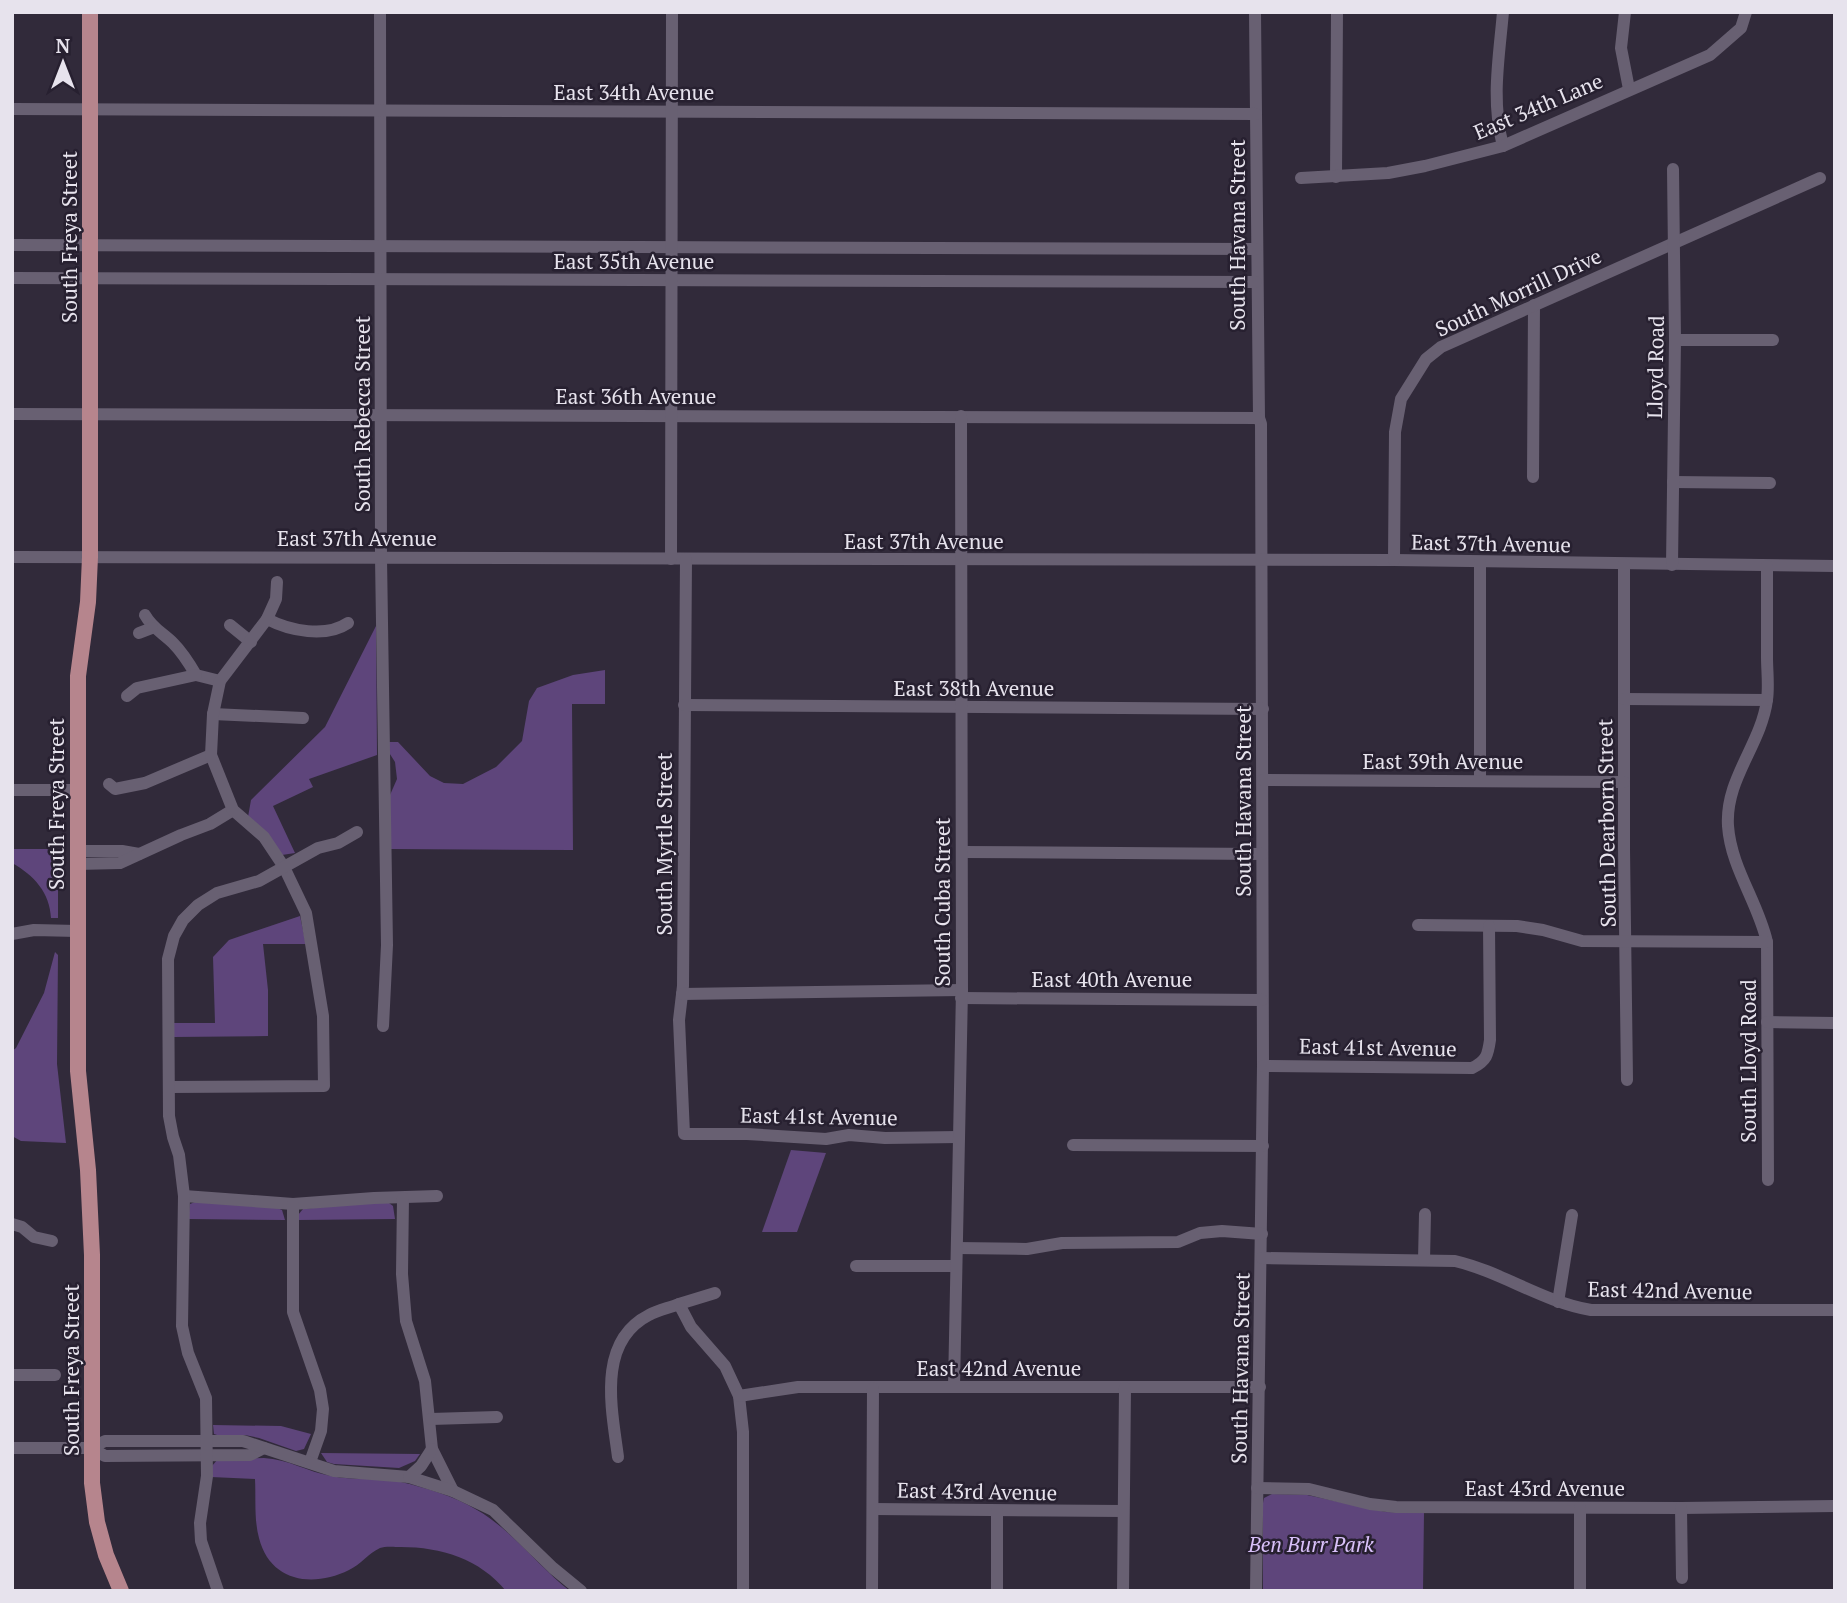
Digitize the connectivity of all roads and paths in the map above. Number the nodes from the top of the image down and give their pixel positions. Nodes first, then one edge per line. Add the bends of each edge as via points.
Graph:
1 (90, 12) edge
2 (380, 12) edge
3 (672, 12) edge
4 (1255, 12) edge
5 (1338, 12) edge
6 (1503, 12) edge
7 (1625, 12) edge
8 (1746, 12) edge
9 (1629, 89) junction
10 (12, 109) edge
11 (91, 110) junction
12 (381, 111) junction
13 (672, 112) junction
14 (1256, 114) junction
15 (1503, 146) junction
16 (1673, 169) dead end
17 (1336, 177) junction
18 (1301, 178) dead end
19 (1820, 178) dead end
20 (1675, 240) junction
21 (12, 245) edge
22 (90, 245) junction
23 (382, 247) junction
24 (672, 247) junction
25 (1256, 249) junction
26 (12, 278) edge
27 (90, 278) junction
28 (382, 279) junction
29 (672, 281) junction
30 (1256, 282) junction
31 (1534, 305) junction
32 (1675, 340) junction
33 (1773, 340) dead end
34 (12, 414) edge
35 (89, 415) junction
36 (381, 415) junction
37 (672, 416) junction
38 (961, 416) junction
39 (1259, 418) junction
40 (1533, 477) dead end
41 (1672, 482) junction
42 (1770, 483) dead end
43 (12, 557) edge
44 (90, 557) junction
45 (381, 558) junction
46 (671, 559) junction
47 (686, 559) junction
48 (1262, 560) junction
49 (962, 561) junction
50 (1394, 561) junction
51 (1480, 562) junction
52 (1624, 564) junction
53 (1672, 565) junction
54 (1768, 566) junction
55 (1835, 566) edge
56 (277, 582) dead end
57 (145, 615) dead end
58 (267, 620) junction
59 (348, 623) dead end
60 (230, 625) dead end
61 (152, 628) junction
62 (139, 633) dead end
63 (251, 642) junction
64 (196, 675) junction
65 (220, 681) junction
66 (127, 696) dead end
67 (1624, 699) junction
68 (1767, 700) junction
69 (684, 705) junction
70 (960, 707) junction
71 (1263, 709) junction
72 (213, 714) junction
73 (303, 718) dead end
74 (211, 755) junction
75 (1263, 780) junction
76 (1480, 780) junction
77 (1624, 782) junction
78 (12, 790) edge
79 (77, 790) junction
80 (111, 790) dead end
81 (233, 810) junction
82 (357, 832) dead end
83 (962, 852) junction
84 (1262, 854) junction
85 (77, 857) junction
86 (284, 867) junction
87 (1418, 925) dead end
88 (1489, 926) junction
89 (17, 934) edge
90 (77, 934) junction
91 (1626, 941) junction
92 (1767, 942) junction
93 (682, 994) junction
94 (962, 994) junction
95 (1262, 1000) junction
96 (1767, 1022) junction
97 (1835, 1023) edge
98 (383, 1026) dead end
99 (1263, 1066) junction
100 (1627, 1080) dead end
101 (170, 1087) junction
102 (682, 1130) joint
103 (959, 1137) junction
104 (1073, 1145) dead end
105 (1263, 1146) junction
106 (1768, 1180) dead end
107 (184, 1196) junction
108 (437, 1196) dead end
109 (402, 1198) junction
110 (293, 1204) junction
111 (1425, 1214) dead end
112 (1572, 1215) dead end
113 (12, 1224) edge
114 (1262, 1234) junction
115 (52, 1241) dead end
116 (957, 1248) junction
117 (1262, 1258) junction
118 (1424, 1260) junction
119 (856, 1266) dead end
120 (955, 1266) junction
121 (715, 1293) dead end
122 (1559, 1302) junction
123 (679, 1304) junction
124 (1835, 1310) edge
125 (12, 1375) edge
126 (55, 1375) dead end
127 (954, 1387) junction
128 (1261, 1387) junction
129 (873, 1388) junction
130 (1125, 1388) junction
131 (739, 1396) junction
132 (497, 1417) dead end
133 (430, 1419) junction
134 (207, 1442) junction
135 (12, 1448) edge
136 (91, 1448) junction
137 (264, 1448) junction
138 (432, 1449) junction
139 (207, 1456) junction
140 (618, 1457) dead end
141 (310, 1462) junction
142 (409, 1477) junction
143 (1257, 1488) junction
144 (453, 1491) junction
145 (1835, 1506) edge
146 (1580, 1507) junction
147 (1681, 1508) junction
148 (873, 1509) junction
149 (997, 1511) junction
150 (1123, 1511) junction
151 (1682, 1578) dead end
152 (121, 1591) edge
153 (218, 1591) edge
154 (581, 1591) edge
155 (743, 1591) edge
156 (872, 1591) edge
157 (997, 1591) edge
158 (1123, 1591) edge
159 (1256, 1591) edge
160 (1580, 1591) edge

1 - 11 main road, South Freya Street
2 - 12 street, South Rebecca Street
3 - 13 street
4 - 14 street, South Havana Street
5 - 17 street
6 - 15 street via 1495,99
7 - 9 street via 1621,48
8 - 9 street, East 34th Lane via 1741,28 1710,55
9 - 15 street, East 34th Lane
10 - 11 street, East 34th Avenue
11 - 12 street, East 34th Avenue
11 - 22 main road, South Freya Street
12 - 13 street, East 34th Avenue
12 - 23 street, South Rebecca Street
13 - 14 street, East 34th Avenue
13 - 24 street
14 - 25 street, South Havana Street
15 - 17 street, East 34th Lane via 1388,173
16 - 20 street, Lloyd Road
17 - 18 street, East 34th Lane
19 - 20 street, South Morrill Drive
20 - 31 street, South Morrill Drive
20 - 32 street, Lloyd Road
21 - 22 street, East 35th Avenue
22 - 23 street, East 35th Avenue
22 - 27 main road, South Freya Street
23 - 24 street, East 35th Avenue
23 - 28 street, South Rebecca Street
24 - 25 street, East 35th Avenue
24 - 29 street
25 - 30 street, South Havana Street
26 - 27 street, East 35th Avenue
27 - 28 street, East 35th Avenue
27 - 35 main road, South Freya Street
28 - 29 street, East 35th Avenue
28 - 36 street, South Rebecca Street
29 - 30 street, East 35th Avenue
29 - 37 street
30 - 39 street, South Havana Street
31 - 40 street
31 - 50 street, South Morrill Drive via 1441,346 1421,366 1401,398 1395,432
32 - 33 street
32 - 41 street, Lloyd Road
34 - 35 street, East 36th Avenue
35 - 36 street, East 36th Avenue
35 - 44 main road, South Freya Street
36 - 37 street, East 36th Avenue
36 - 45 street, South Rebecca Street
37 - 38 street, East 36th Avenue
37 - 46 street
38 - 39 street, East 36th Avenue
38 - 49 street, South Cuba Street
39 - 48 street, South Havana Street
41 - 42 street
41 - 53 street, Lloyd Road
43 - 44 street, East 37th Avenue
44 - 45 street, East 37th Avenue
44 - 79 main road, South Freya Street via 78,676
45 - 46 street, East 37th Avenue
45 - 98 street, South Rebecca Street via 387,945
46 - 47 street, East 37th Avenue
47 - 49 street, East 37th Avenue
47 - 69 street, South Myrtle Street
48 - 49 street, East 37th Avenue
48 - 50 street, East 37th Avenue
48 - 71 street, South Havana Street
49 - 70 street, South Cuba Street
50 - 51 street, East 37th Avenue
51 - 52 street, East 37th Avenue
51 - 76 street
52 - 53 street, East 37th Avenue
52 - 67 street, South Dearborn Street
53 - 54 street, East 37th Avenue
54 - 55 street, East 37th Avenue
54 - 68 street, South Lloyd Road
56 - 58 street
57 - 61 street
58 - 59 street via 285,628 329,630
58 - 63 street
60 - 63 street
61 - 62 street
61 - 64 street via 171,640
63 - 65 street
64 - 65 street
64 - 66 street via 137,688
65 - 72 street
67 - 68 street
67 - 77 street, South Dearborn Street
68 - 92 street, South Lloyd Road via 1738,772 1728,823 1731,850
69 - 70 street, East 38th Avenue
69 - 93 street, South Myrtle Street
70 - 71 street, East 38th Avenue
70 - 83 street, South Cuba Street
71 - 75 street, South Havana Street
72 - 73 street
72 - 74 street
74 - 80 street via 145,783
74 - 81 street
75 - 76 street, East 39th Avenue
75 - 84 street, South Havana Street
76 - 77 street, East 39th Avenue
77 - 91 street, South Dearborn Street
78 - 79 street
79 - 85 main road, South Freya Street
81 - 85 street via 139,854 122,851
81 - 86 street via 264,837
82 - 86 street
83 - 84 street
83 - 94 street, South Cuba Street
84 - 95 street, South Havana Street
85 - 90 main road, South Freya Street
86 - 101 street via 259,881 217,893 183,920 174,936 168,959
86 - 101 street via 306,912 311,939 323,1016 324,1086
87 - 88 street
88 - 91 street via 1543,930 1582,941
88 - 99 street, East 41st Avenue via 1490,1040 1488,1056 1481,1064 1472,1068
89 - 90 street via 34,930
90 - 136 main road, South Freya Street via 78,1071 92,1255
91 - 92 street
91 - 100 street, South Dearborn Street
92 - 96 street, South Lloyd Road
93 - 94 street, East 40th Avenue
93 - 102 street, South Myrtle Street
94 - 95 street, East 40th Avenue
94 - 103 street, South Cuba Street
95 - 99 street, South Havana Street
96 - 97 street
96 - 106 street, South Lloyd Road
99 - 105 street, South Havana Street
101 - 107 street via 169,1116
102 - 103 street, East 41st Avenue via 692,1136
103 - 116 street, South Cuba Street
104 - 105 street
105 - 114 street, South Havana Street
107 - 110 street
107 - 134 street via 182,1326 206,1398
108 - 109 street
109 - 110 street
109 - 133 street via 402,1298 425,1381
110 - 141 street via 293,1312 323,1409
111 - 118 street
112 - 122 street
113 - 115 street
114 - 116 street via 1222,1231 1178,1242
114 - 117 street, South Havana Street
116 - 120 street, South Cuba Street
117 - 118 street, East 42nd Avenue
117 - 128 street, South Havana Street
118 - 122 street, East 42nd Avenue via 1478,1266
119 - 120 street
120 - 127 street, South Cuba Street
121 - 123 street
122 - 124 street, East 42nd Avenue via 1591,1310
123 - 131 street via 691,1327 725,1366
123 - 140 street via 648,1315 617,1347 610,1375
125 - 126 street
127 - 129 street, East 42nd Avenue
127 - 130 street, East 42nd Avenue
128 - 130 street, East 42nd Avenue
128 - 143 street, South Havana Street
129 - 131 street, East 42nd Avenue via 799,1387
129 - 148 street
130 - 150 street
131 - 155 street
132 - 133 street
133 - 138 street
134 - 136 street via 105,1441
134 - 137 street via 243,1441
134 - 139 street
135 - 136 street
136 - 139 street via 105,1456
136 - 152 main road, South Freya Street via 97,1522
137 - 139 street via 250,1455
137 - 141 street
138 - 142 street
138 - 144 street
139 - 153 street via 201,1541
141 - 142 street via 334,1471
142 - 144 street
143 - 146 street, East 43rd Avenue via 1309,1489 1396,1507
143 - 159 street, South Havana Street
144 - 154 street via 493,1510
145 - 147 street, East 43rd Avenue
146 - 147 street, East 43rd Avenue
146 - 160 street
147 - 151 street
148 - 149 street, East 43rd Avenue
148 - 156 street
149 - 150 street, East 43rd Avenue
149 - 157 street
150 - 158 street

